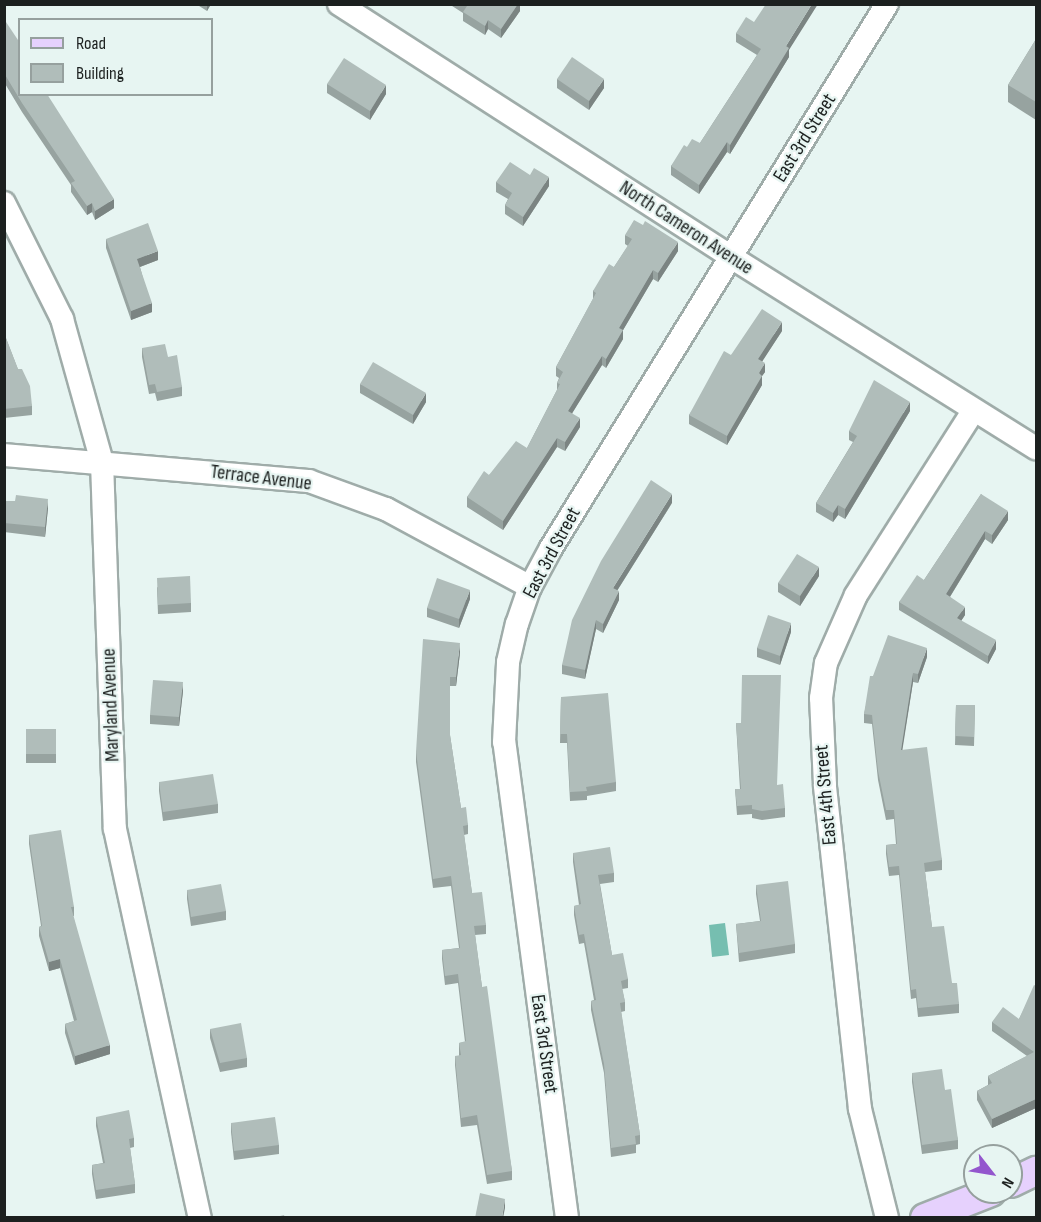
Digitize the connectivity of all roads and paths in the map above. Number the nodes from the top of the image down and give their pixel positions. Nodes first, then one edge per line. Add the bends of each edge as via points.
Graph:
1 (339, 4) edge
2 (887, 4) edge
3 (4, 203) edge
4 (731, 257) junction
5 (974, 410) junction
6 (1036, 448) edge
7 (4, 455) edge
8 (102, 462) junction
9 (530, 587) junction
10 (963, 1203) edge
11 (200, 1218) edge
12 (567, 1218) edge
13 (887, 1218) edge
14 (925, 1218) edge

1 - 4 street, North Cameron Avenue
2 - 4 street, East 3rd Street
3 - 8 street, Maryland Avenue via 62,319
4 - 5 street, North Cameron Avenue
4 - 9 street, East 3rd Street
5 - 6 street, North Cameron Avenue
5 - 13 street, East 4th Street via 852,603 826,663 821,698 825,785 860,1109
7 - 8 street, Terrace Avenue
8 - 9 street, Terrace Avenue via 309,481 386,509
8 - 11 street, Maryland Avenue via 116,829
9 - 12 street, East 3rd Street via 508,662 504,742
10 - 14 main road

